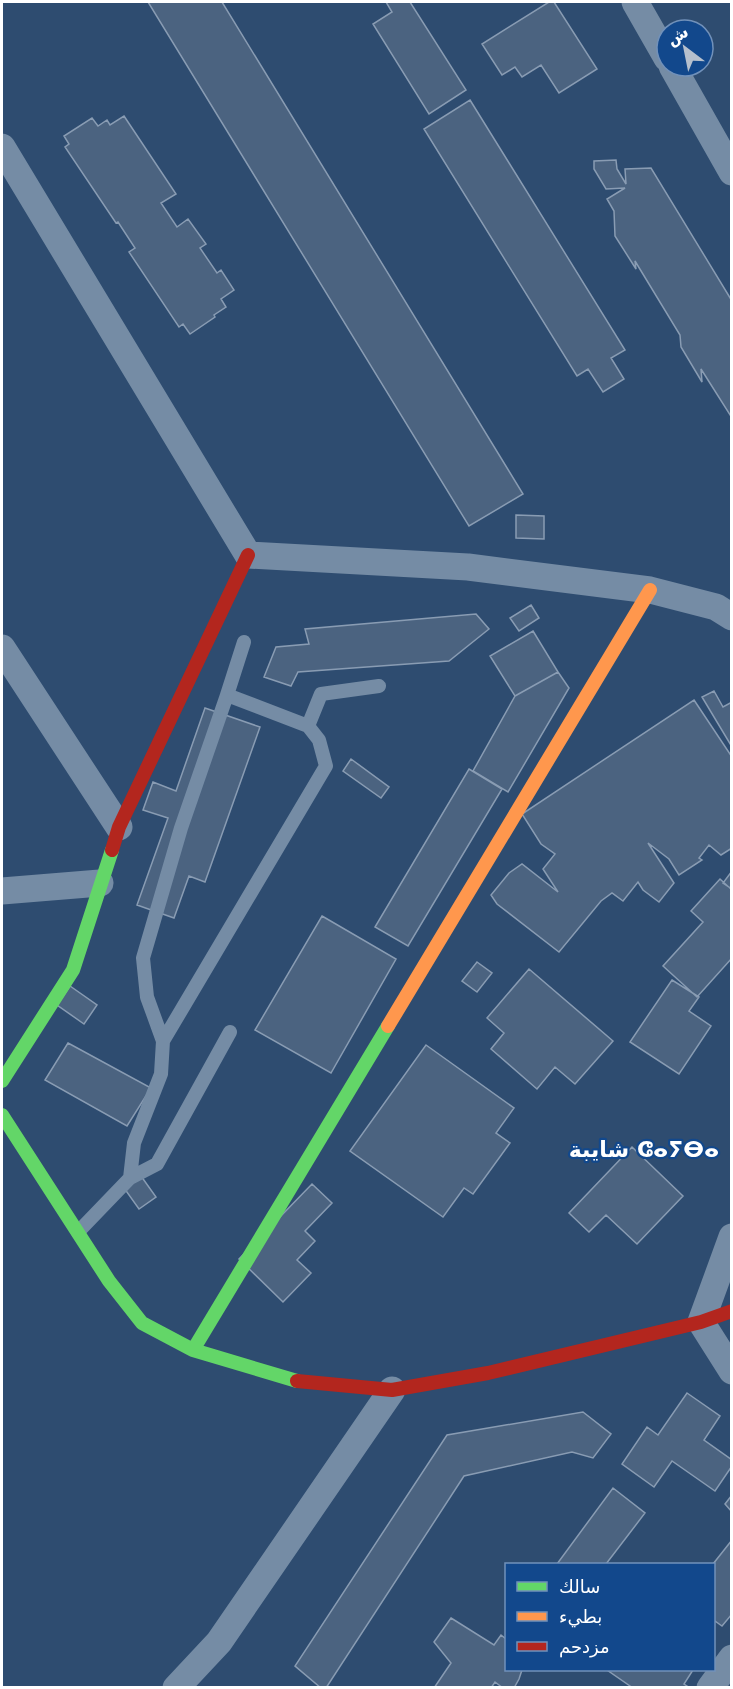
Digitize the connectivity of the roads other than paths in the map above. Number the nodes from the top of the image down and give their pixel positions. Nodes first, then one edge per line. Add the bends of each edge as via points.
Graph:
1 (635, 2) edge
2 (655, 37) edge
3 (679, 78) edge
4 (2, 147) edge
5 (732, 172) edge
6 (248, 555) junction
7 (650, 590) junction
8 (732, 617) edge
9 (244, 642) dead end
10 (2, 648) edge
11 (379, 686) dead end
12 (226, 695) junction
13 (308, 726) junction
14 (119, 827) junction
15 (100, 883) junction
16 (2, 891) edge
17 (230, 1032) dead end
18 (162, 1041) junction
19 (2, 1081) edge
20 (2, 1115) edge
21 (130, 1179) junction
22 (78, 1232) junction
23 (732, 1237) edge
24 (732, 1311) edge
25 (701, 1322) junction
26 (193, 1350) junction
27 (732, 1371) edge
28 (392, 1390) junction
29 (732, 1658) edge
30 (176, 1688) edge
31 (710, 1688) edge

1 - 2 street
3 - 5 street
4 - 6 street
6 - 7 street via 468,567
6 - 14 street
7 - 8 street via 716,606
7 - 26 street
9 - 12 lane
10 - 14 street
11 - 13 lane via 321,694
12 - 13 lane
12 - 18 lane via 143,958 147,997
13 - 18 lane via 319,740 326,766
14 - 15 street
15 - 16 street
15 - 19 street via 73,970
17 - 21 lane via 157,1164
18 - 21 lane via 161,1074 134,1143
20 - 22 street
21 - 22 lane
22 - 26 street via 142,1323
23 - 25 street
24 - 25 street
25 - 27 street
25 - 28 street via 488,1372
26 - 28 street via 299,1381
28 - 30 street via 219,1642
29 - 31 street

